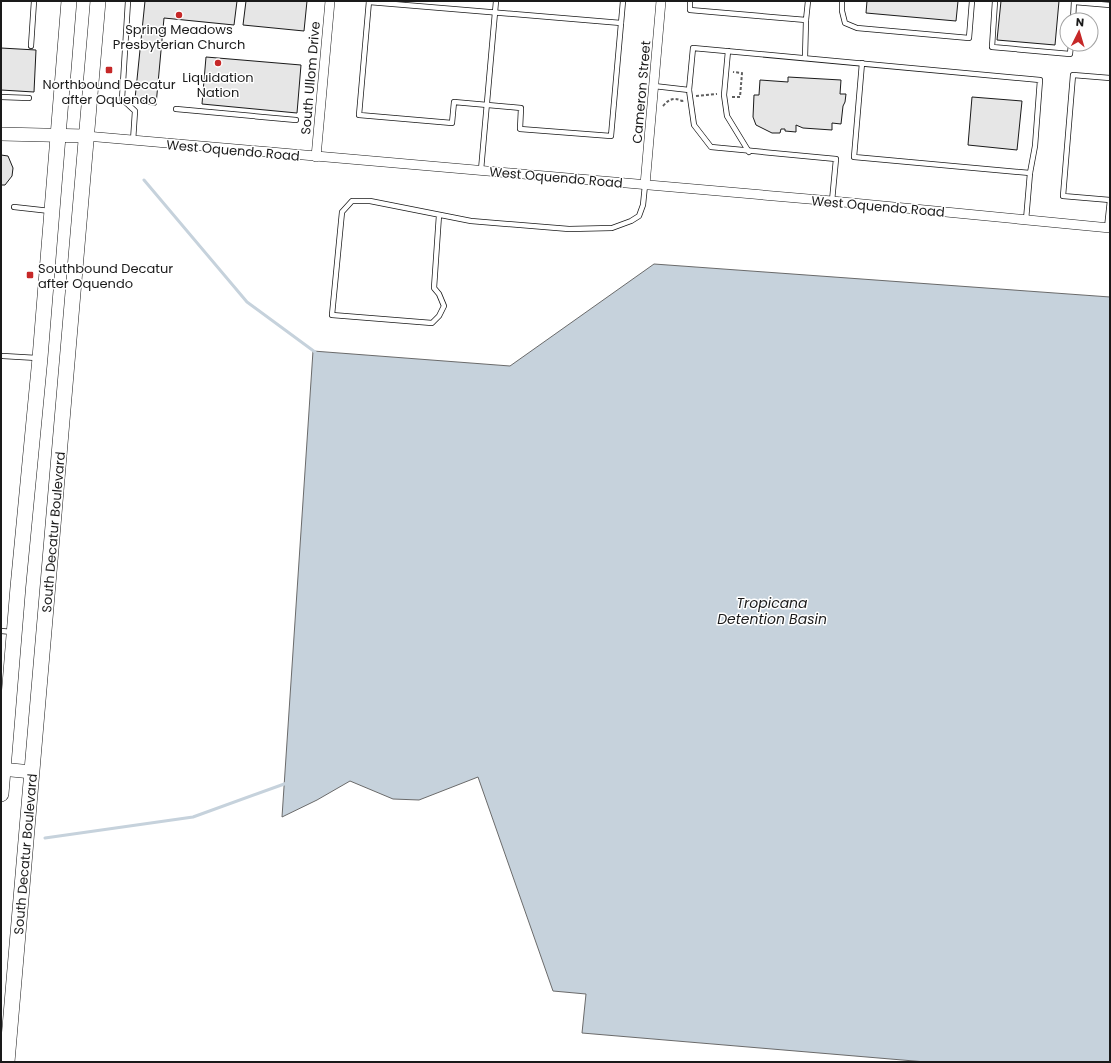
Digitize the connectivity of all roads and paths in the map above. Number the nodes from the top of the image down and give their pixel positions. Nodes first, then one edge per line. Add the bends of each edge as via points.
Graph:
1 (34, 1) edge
2 (69, 1) edge
3 (98, 1) edge
4 (128, 1) edge
5 (330, 1) edge
6 (369, 1) edge
7 (496, 1) edge
8 (623, 1) edge
9 (661, 1) edge
10 (690, 1) edge
11 (808, 1) edge
12 (842, 1) edge
13 (972, 1) edge
14 (995, 1) edge
15 (1074, 2) edge
16 (1110, 5) edge
17 (1073, 12) edge
18 (495, 13) junction
19 (806, 20) junction
20 (621, 23) junction
21 (31, 46) dead end
22 (728, 51) junction
23 (1070, 52) edge
24 (805, 58) junction
25 (862, 63) junction
26 (726, 72) junction
27 (1110, 78) edge
28 (654, 86) junction
29 (689, 90) junction
30 (724, 95) junction
31 (1, 97) edge
32 (30, 98) dead end
33 (690, 98) junction
34 (487, 104) junction
35 (663, 106) dead end
36 (176, 109) dead end
37 (296, 120) dead end
38 (1, 134) edge
39 (58, 135) junction
40 (86, 136) junction
41 (133, 141) junction
42 (749, 152) junction
43 (316, 157) junction
44 (481, 170) junction
45 (1030, 173) junction
46 (645, 185) junction
47 (1110, 200) edge
48 (832, 202) junction
49 (14, 207) dead end
50 (52, 211) junction
51 (439, 215) junction
52 (1026, 220) junction
53 (1109, 228) edge
54 (3, 356) dead end
55 (40, 358) junction
56 (8, 631) edge
57 (2, 769) edge
58 (32, 772) junction
59 (1, 794) edge
60 (7, 1062) edge

1 - 21 lane
2 - 39 main road
3 - 40 main road, South Decatur Boulevard
4 - 41 lane via 122,99 135,111
5 - 43 street, South Ullom Drive
6 - 18 lane
6 - 34 lane via 359,115 452,123 454,102
7 - 18 lane
8 - 20 lane
9 - 28 street, Cameron Street
10 - 19 lane via 690,10
11 - 19 lane
12 - 13 lane via 845,23 856,28 969,38
14 - 23 lane via 992,47 1070,54
15 - 16 lane
15 - 17 lane
18 - 20 lane
18 - 34 lane
19 - 24 lane
20 - 34 lane via 611,136 520,129 521,108
22 - 24 lane
22 - 26 lane
22 - 29 lane via 693,48
24 - 25 lane
25 - 45 lane via 854,157
25 - 45 lane via 1040,80 1035,146
26 - 30 lane
26 - 30 path via 742,73 740,97
27 - 47 lane via 1073,75 1063,196
28 - 29 lane
28 - 46 street, Cameron Street
29 - 33 lane
30 - 33 path via 698,95
30 - 42 lane via 727,116
31 - 32 lane
33 - 35 path via 682,101 673,99
33 - 42 lane via 694,125 711,147
34 - 44 lane
36 - 37 lane
38 - 39 street, West Oquendo Road
39 - 40 street, West Oquendo Road
39 - 50 main road
40 - 41 street, West Oquendo Road
40 - 58 main road, South Decatur Boulevard
41 - 43 street, West Oquendo Road
42 - 48 lane via 836,159
43 - 44 street, West Oquendo Road
44 - 46 street, West Oquendo Road
45 - 52 lane
46 - 48 street, West Oquendo Road
46 - 51 lane via 643,205 638,216 612,228 569,229 479,222
47 - 53 lane
48 - 52 street, West Oquendo Road
49 - 50 lane
50 - 55 main road
51 - 51 lane via 370,201 352,201 342,212 332,314 432,323 444,306 434,288
52 - 53 street, West Oquendo Road
54 - 55 lane
55 - 56 main road
56 - 57 main road
57 - 58 street
57 - 59 main road
58 - 60 main road, South Decatur Boulevard

